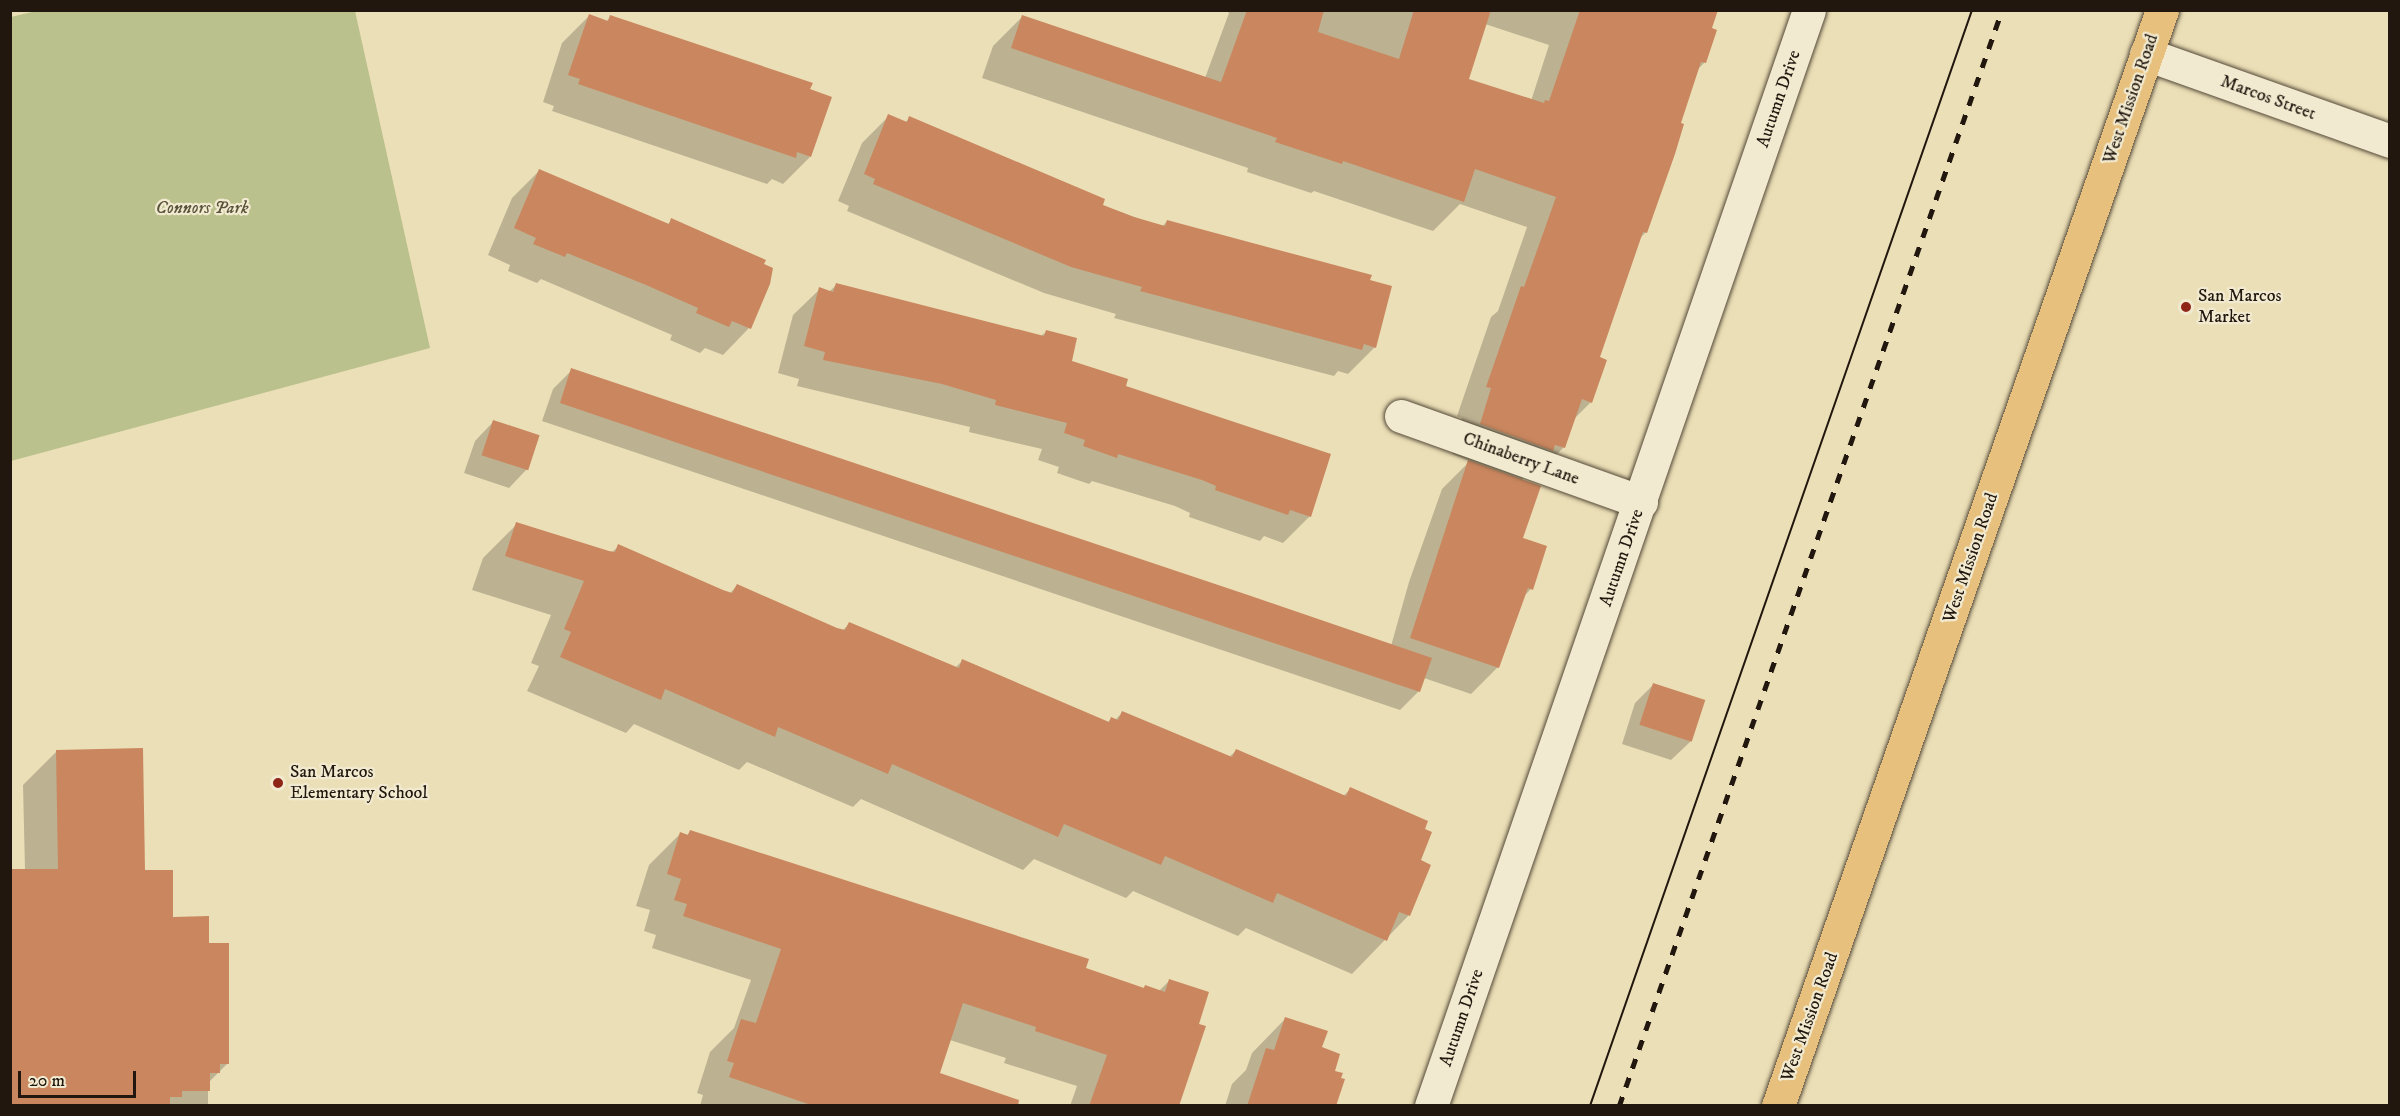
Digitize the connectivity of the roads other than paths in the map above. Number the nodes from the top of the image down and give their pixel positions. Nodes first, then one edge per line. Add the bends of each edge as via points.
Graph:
1 (1809, 10) edge
2 (2162, 10) edge
3 (2146, 54) junction
4 (2390, 141) edge
5 (1401, 416) dead end
6 (1641, 502) junction
7 (1431, 1106) edge
8 (1778, 1106) edge

1 - 6 street, Autumn Drive
2 - 3 main road, West Mission Road
3 - 4 street, Marcos Street
3 - 8 main road, West Mission Road
5 - 6 street, Chinaberry Lane
6 - 7 street, Autumn Drive

